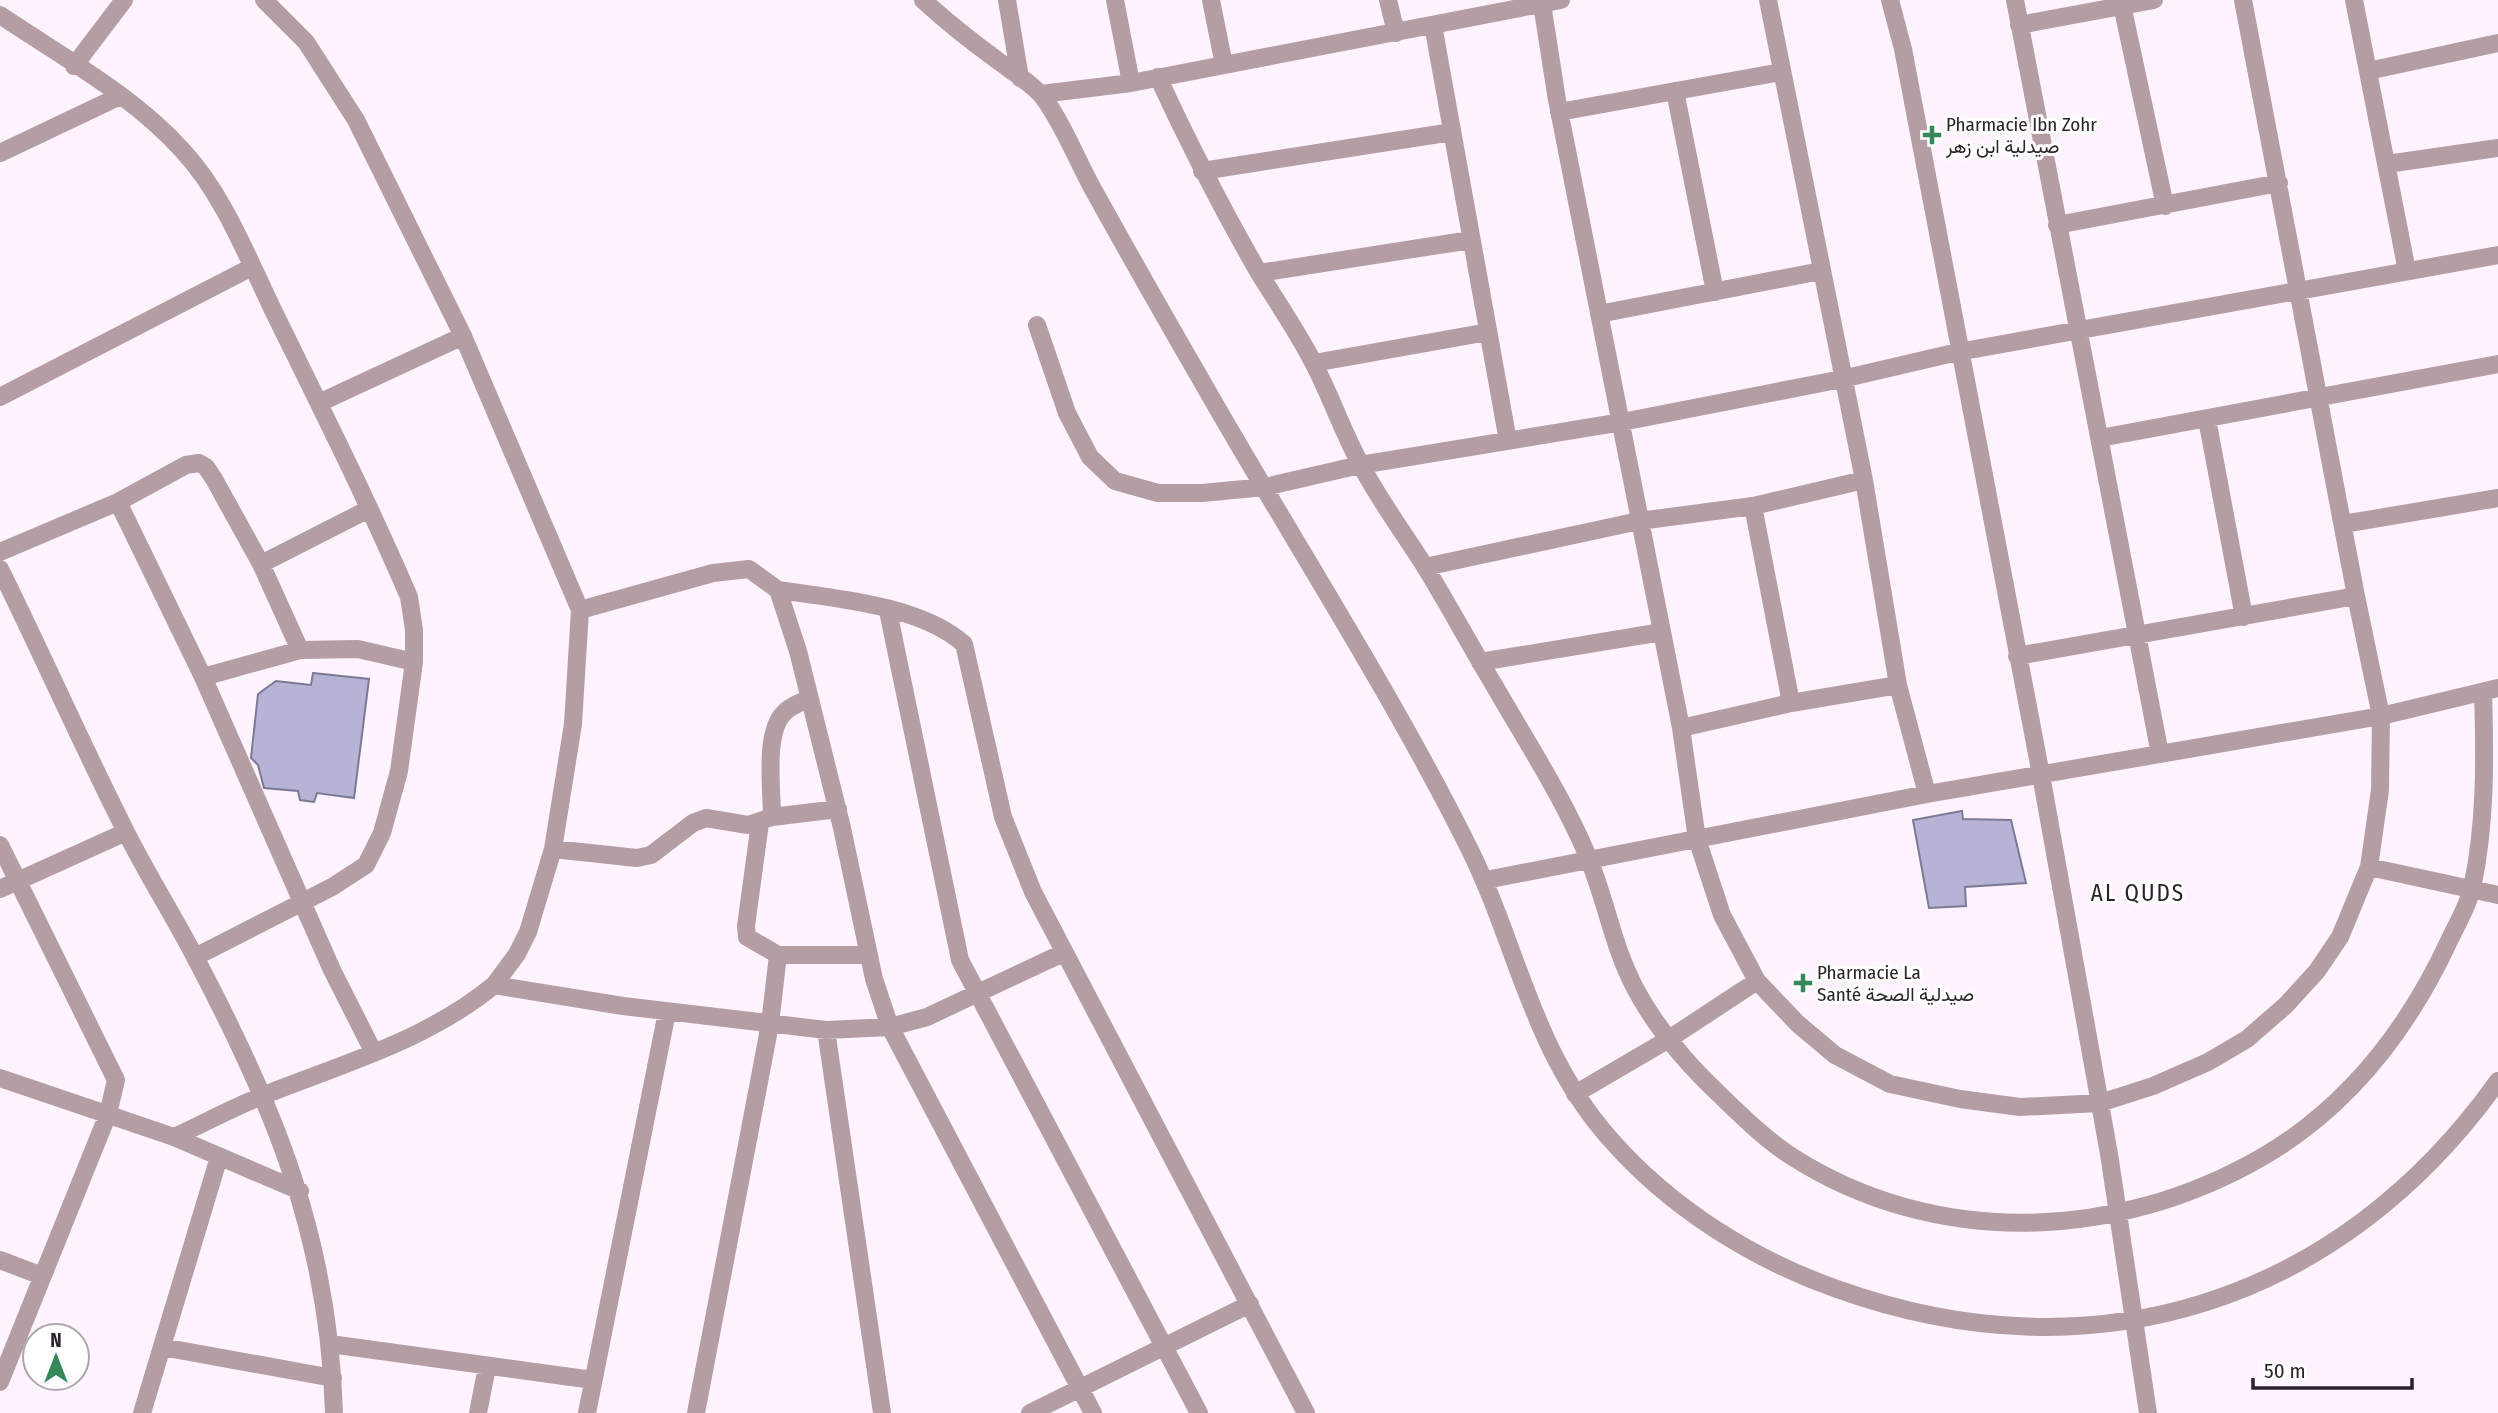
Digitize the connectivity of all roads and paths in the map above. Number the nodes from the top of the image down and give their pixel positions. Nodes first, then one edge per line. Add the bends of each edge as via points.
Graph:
1 (124, 0) edge
2 (264, 0) edge
3 (923, 0) edge
4 (1007, 0) edge
5 (1115, 0) edge
6 (1211, 0) edge
7 (1388, 0) edge
8 (1561, 0) edge
9 (1768, 0) edge
10 (1890, 0) edge
11 (2015, 0) edge
12 (2154, 0) edge
13 (2243, 0) edge
14 (2354, 0) edge
15 (1542, 4) junction
16 (2122, 5) junction
17 (1487, 6) edge
18 (0, 15) edge
19 (2019, 24) junction
20 (1433, 25) junction
21 (1396, 33) junction
22 (2498, 43) edge
23 (1224, 65) junction
24 (74, 66) junction
25 (2368, 71) junction
26 (1781, 72) junction
27 (1020, 78) junction
28 (1158, 78) junction
29 (1131, 83) junction
30 (1675, 91) junction
31 (1041, 94) junction
32 (120, 96) junction
33 (1559, 112) junction
34 (1452, 132) junction
35 (2498, 148) edge
36 (0, 153) edge
37 (2386, 164) junction
38 (1202, 171) junction
39 (2279, 183) junction
40 (2165, 206) junction
41 (2057, 225) junction
42 (1471, 240) junction
43 (2498, 255) edge
44 (252, 267) junction
45 (1821, 271) junction
46 (2407, 271) junction
47 (1259, 273) junction
48 (2299, 289) junction
49 (1715, 292) junction
50 (1599, 314) junction
51 (1037, 325) dead end
52 (2080, 331) junction
53 (1488, 332) junction
54 (463, 336) junction
55 (1958, 352) junction
56 (1314, 362) junction
57 (2498, 364) edge
58 (1842, 379) junction
59 (0, 397) edge
60 (2320, 398) junction
61 (319, 403) junction
62 (2207, 419) junction
63 (1622, 422) junction
64 (2100, 438) junction
65 (1508, 441) junction
66 (1360, 465) junction
67 (1864, 480) junction
68 (1265, 487) junction
69 (2498, 498) edge
70 (118, 502) junction
71 (1753, 506) junction
72 (369, 509) junction
73 (1639, 521) junction
74 (2343, 524) junction
75 (0, 552) edge
76 (261, 564) junction
77 (1425, 567) junction
78 (0, 569) edge
79 (778, 590) junction
80 (2356, 596) junction
81 (580, 610) junction
82 (888, 611) junction
83 (2244, 617) junction
84 (1662, 632) junction
85 (2136, 636) junction
86 (300, 650) junction
87 (2017, 656) junction
88 (414, 662) junction
89 (1480, 662) junction
90 (203, 677) junction
91 (1898, 685) junction
92 (2491, 690) edge
93 (808, 699) junction
94 (1791, 703) junction
95 (2382, 716) junction
96 (1681, 728) junction
97 (2160, 754) junction
98 (2041, 775) junction
99 (1927, 794) junction
100 (838, 809) junction
101 (766, 820) junction
102 (126, 832) junction
103 (1697, 839) junction
104 (0, 845) edge
105 (553, 849) junction
106 (1590, 860) junction
107 (2369, 867) junction
108 (17, 880) junction
109 (1486, 880) junction
110 (0, 889) edge
111 (2472, 891) junction
112 (2498, 895) edge
113 (301, 902) junction
114 (1063, 953) junction
115 (778, 955) junction
116 (868, 955) junction
117 (195, 957) junction
118 (1757, 981) junction
119 (494, 985) junction
120 (979, 994) junction
121 (667, 1012) junction
122 (770, 1024) junction
123 (890, 1027) junction
124 (826, 1030) junction
125 (1669, 1040) junction
126 (374, 1053) junction
127 (0, 1078) edge
128 (2498, 1081) edge
129 (1575, 1094) junction
130 (263, 1095) junction
131 (2100, 1103) junction
132 (108, 1114) junction
133 (174, 1137) junction
134 (219, 1157) junction
135 (300, 1191) junction
136 (2119, 1213) junction
137 (0, 1259) edge
138 (42, 1276) junction
139 (1250, 1304) junction
140 (2135, 1320) junction
141 (331, 1344) junction
142 (162, 1347) junction
143 (1163, 1347) junction
144 (487, 1367) junction
145 (332, 1378) junction
146 (593, 1380) junction
147 (0, 1381) edge
148 (1079, 1386) junction
149 (142, 1413) edge
150 (334, 1413) edge
151 (478, 1413) edge
152 (587, 1413) edge
153 (696, 1413) edge
154 (882, 1413) edge
155 (1030, 1413) edge
156 (1093, 1413) edge
157 (1199, 1413) edge
158 (1306, 1413) edge
159 (2148, 1413) edge

1 - 24 street
2 - 54 street via 306,42 356,120
3 - 27 street
4 - 27 street
5 - 29 street
6 - 23 street
7 - 21 street
8 - 15 street
9 - 26 street
10 - 55 street
11 - 19 street
12 - 16 street
13 - 39 street
14 - 25 street
15 - 17 street
15 - 33 street
16 - 19 street
16 - 40 street
17 - 20 street
18 - 24 street
19 - 41 street
20 - 21 street
20 - 34 street
21 - 23 street
22 - 25 street
23 - 28 street
24 - 32 street
25 - 37 street
26 - 30 street
26 - 45 street
27 - 31 street
28 - 29 street
28 - 38 street
29 - 31 street
30 - 33 street
30 - 49 street
31 - 68 street
32 - 36 street
32 - 44 street via 185,152 213,193
33 - 50 street
34 - 38 street
34 - 42 street
35 - 37 street
37 - 46 street
38 - 47 street
39 - 40 street
39 - 48 street
40 - 41 street
41 - 52 street
42 - 47 street
42 - 53 street
43 - 46 street
44 - 59 street
44 - 61 street
45 - 49 street
45 - 58 street
46 - 48 street
47 - 56 street
48 - 52 street
48 - 60 street
49 - 50 street
50 - 63 street
51 - 68 street via 1067,412 1090,457 1115,481 1158,493
52 - 55 street
52 - 64 street
53 - 56 street
53 - 65 street
54 - 61 street
54 - 81 street
55 - 58 street
55 - 87 street
56 - 66 street
57 - 60 street
58 - 63 street
58 - 67 street
60 - 62 street
60 - 74 street
61 - 72 street
62 - 64 street
62 - 83 street
63 - 65 street
63 - 73 street
64 - 85 street
65 - 66 street
66 - 68 street
66 - 77 street
67 - 71 street
67 - 91 street
68 - 109 street
69 - 74 street
70 - 75 street
70 - 76 street via 186,465 199,463 206,467
70 - 90 street
71 - 73 street
71 - 94 street
72 - 76 street
72 - 88 street via 409,597
73 - 77 street
73 - 84 street
74 - 80 street
76 - 86 street
77 - 89 street
78 - 102 street
79 - 81 street via 750,569 713,573
79 - 82 street
79 - 93 street
80 - 83 street
80 - 95 street
81 - 105 street via 573,723
82 - 114 street via 946,631 964,644 1003,817
82 - 120 street via 955,942
83 - 85 street
84 - 89 street
84 - 96 street
85 - 87 street
85 - 97 street
86 - 88 street via 358,649
86 - 90 street
87 - 98 street
88 - 113 street via 400,771 382,832 366,865
89 - 106 street
90 - 113 street
91 - 94 street
91 - 99 street
92 - 95 street
92 - 111 street
93 - 100 street
93 - 101 street via 785,711 776,723
94 - 96 street
95 - 97 street
95 - 107 street via 2380,790
96 - 103 street
97 - 98 street
98 - 99 street
98 - 131 street
99 - 103 street
100 - 101 street
100 - 116 street
101 - 105 street via 748,825 706,818 693,822 651,855 636,858
101 - 115 street via 746,926 747,937
102 - 108 street
102 - 117 street
103 - 106 street
103 - 118 street via 1722,915
104 - 108 street
105 - 119 street via 528,932
106 - 109 street
106 - 125 street via 1635,989
107 - 111 street
107 - 131 street via 2340,937 2286,1005 2247,1039 2207,1062
108 - 110 street
108 - 132 street via 114,1074 116,1088
109 - 129 street via 1528,1002
111 - 112 street
111 - 136 street via 2432,978 2405,1022 2347,1093 2276,1149 2243,1168 2166,1202
113 - 117 street
113 - 126 street
114 - 120 street
114 - 139 street
115 - 116 street
115 - 122 street
116 - 123 street
117 - 130 street
118 - 125 street
118 - 131 street via 1835,1055 1890,1084 1959,1100 2020,1107
119 - 121 street
119 - 126 street via 448,1018
120 - 123 street
120 - 143 street
121 - 122 street
121 - 146 street
122 - 124 street
122 - 153 street
123 - 124 street
123 - 148 street
124 - 154 street
125 - 129 street
125 - 136 street via 1722,1098 1791,1156 1878,1198 1927,1214 1980,1223 2037,1224
126 - 130 street
127 - 132 street
128 - 140 street via 2434,1160 2350,1231 2268,1280
129 - 140 street via 1611,1141 1716,1231 1766,1260 1820,1283 1881,1305 1991,1327
130 - 133 street
130 - 135 street
131 - 136 street
132 - 133 street
132 - 138 street
133 - 134 street
134 - 135 street
134 - 142 street
135 - 141 street
136 - 140 street
137 - 138 street
138 - 147 street
139 - 143 street
139 - 158 street
140 - 159 street
141 - 144 street
141 - 145 street
142 - 145 street
142 - 149 street
143 - 148 street
143 - 157 street
144 - 146 street
144 - 151 street
145 - 150 street
146 - 152 street
148 - 155 street
148 - 156 street

